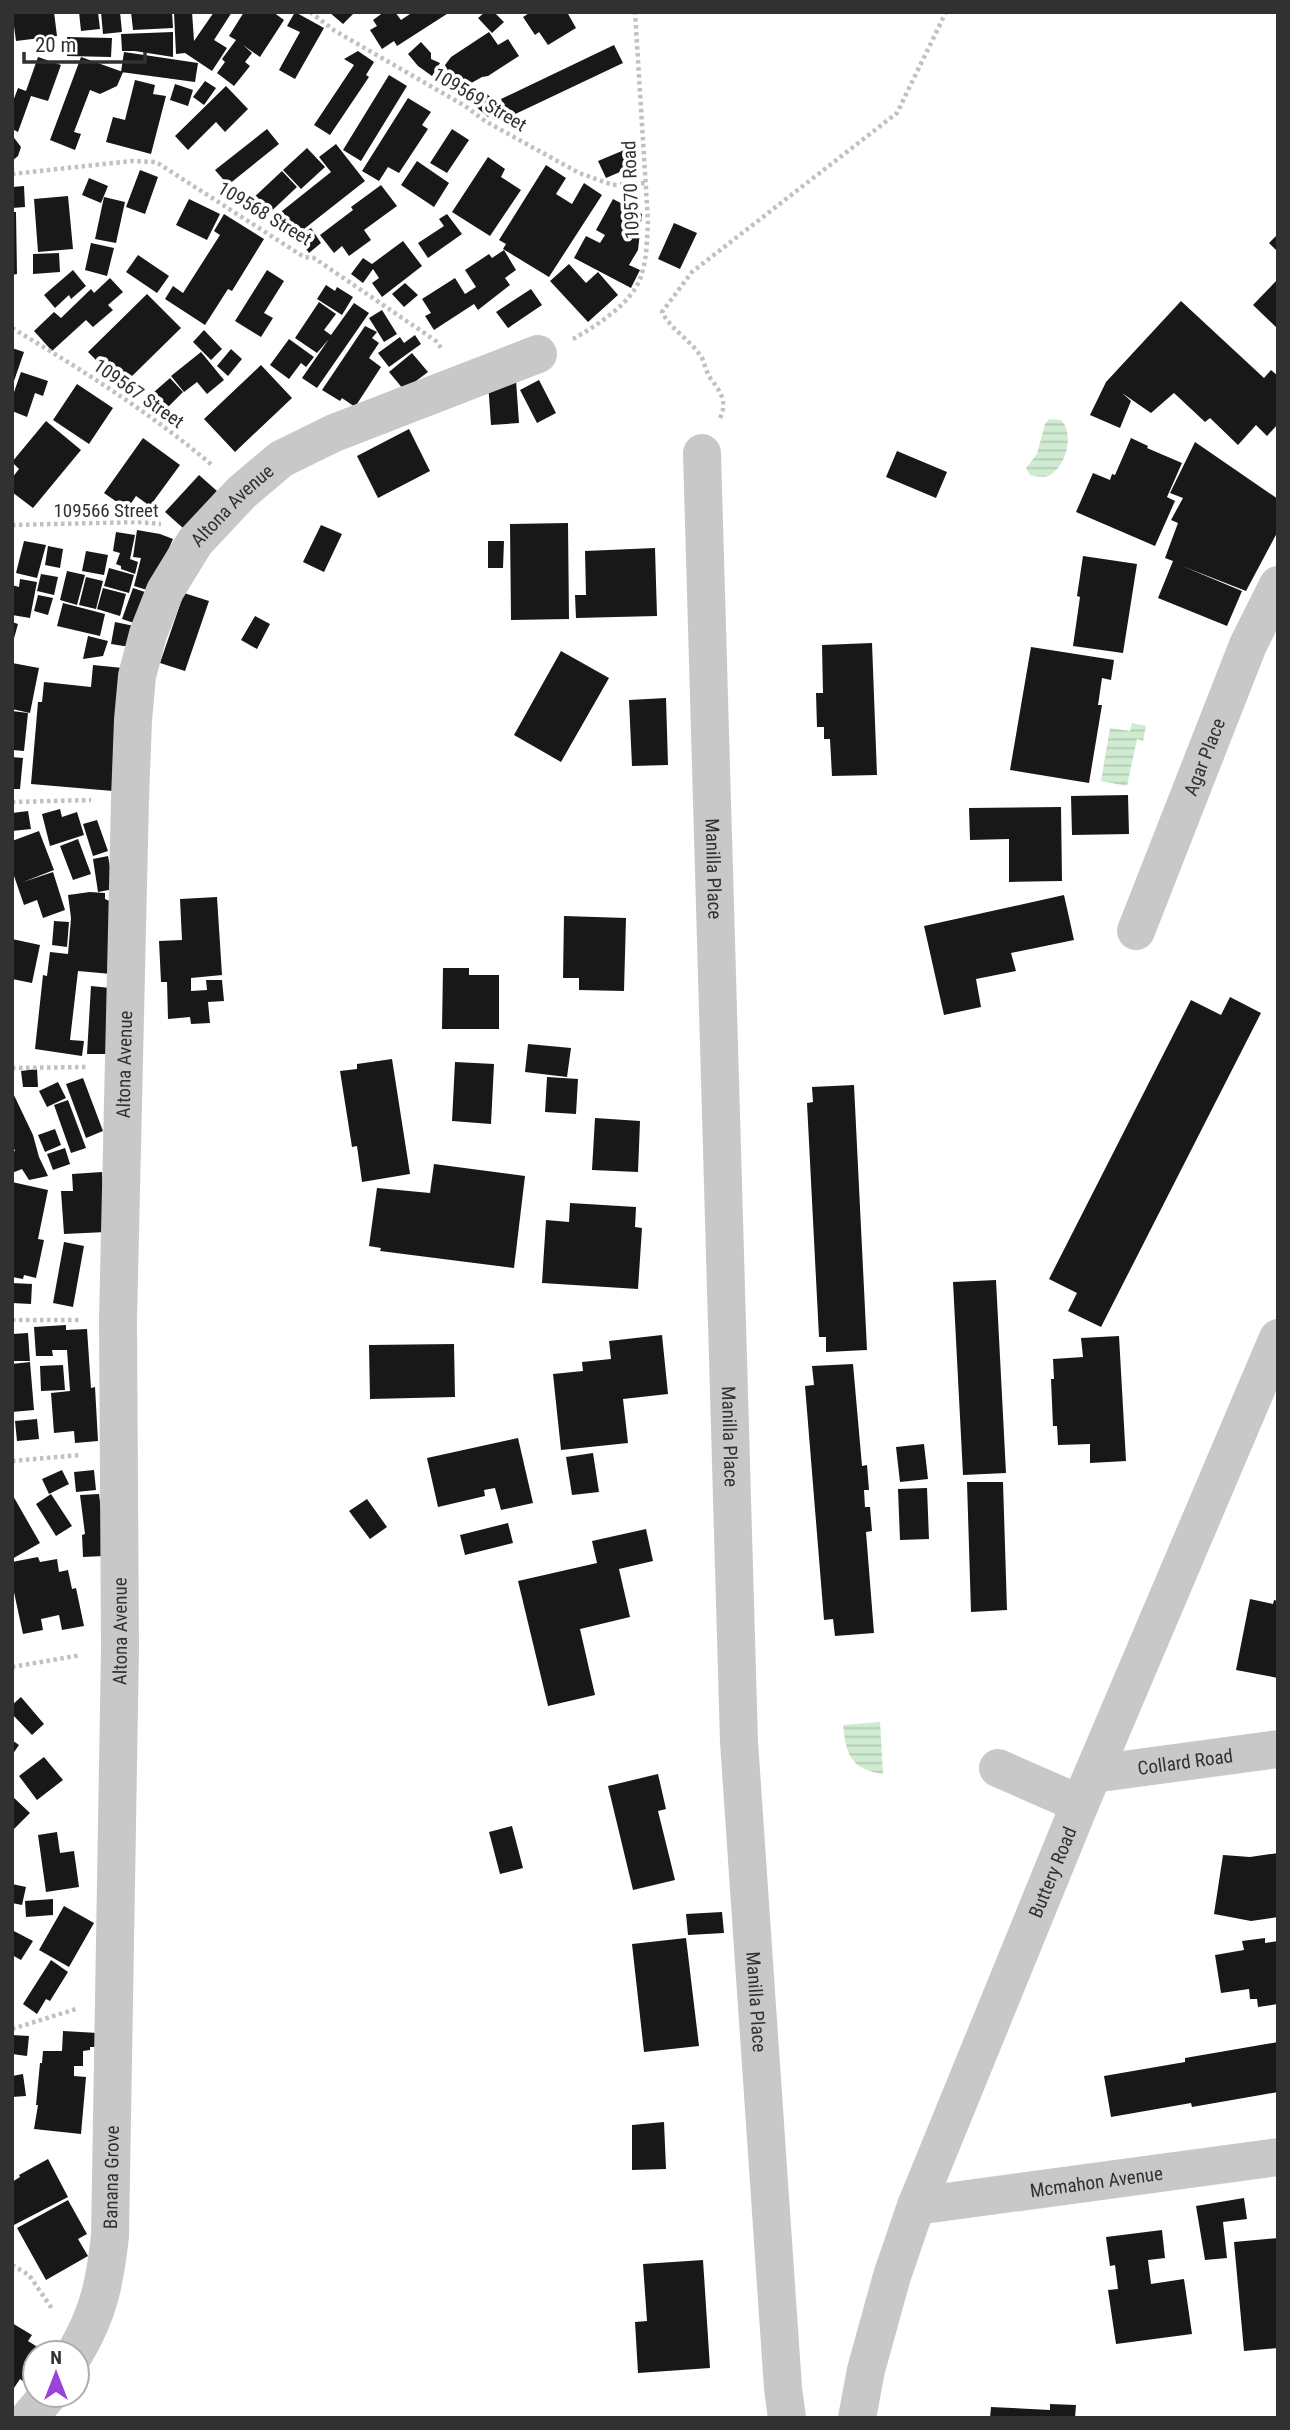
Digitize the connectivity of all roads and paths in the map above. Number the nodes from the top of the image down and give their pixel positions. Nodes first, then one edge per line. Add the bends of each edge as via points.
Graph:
1 (310, 12) edge
2 (635, 12) edge
3 (946, 12) edge
4 (12, 174) edge
5 (645, 183) junction
6 (12, 328) edge
7 (538, 354) joint
8 (456, 387) junction
9 (702, 453) joint
10 (243, 492) junction
11 (12, 525) edge
12 (195, 542) junction
13 (1278, 584) edge
14 (130, 799) junction
15 (12, 802) edge
16 (1136, 931) dead end
17 (125, 1066) junction
18 (12, 1068) edge
19 (12, 1320) edge
20 (118, 1320) junction
21 (1278, 1339) edge
22 (120, 1451) junction
23 (12, 1461) edge
24 (120, 1648) junction
25 (12, 1667) edge
26 (1278, 1749) edge
27 (998, 1768) dead end
28 (1087, 1789) junction
29 (113, 1996) junction
30 (12, 2029) edge
31 (1278, 2157) edge
32 (916, 2206) junction
33 (12, 2265) edge
34 (69, 2339) edge
35 (82, 2339) edge
36 (787, 2418) edge
37 (857, 2418) edge

1 - 5 path, 109569 Street via 485,121 579,173 613,185
2 - 5 path, 109570 Road
3 - 9 path via 897,113 692,272 662,312 702,358 722,396 724,410
4 - 8 path, 109568 Street via 132,160 156,162 304,257 314,258 436,341
5 - 7 path, 109570 Road via 648,221 641,278 611,315
6 - 10 path, 109567 Street via 177,435
7 - 8 street, Altona Avenue
8 - 10 street, Altona Avenue via 334,433 281,459
9 - 36 street, Manilla Place via 739,1742
10 - 12 street, Altona Avenue
11 - 12 path, 109566 Street via 170,524
12 - 14 street, Altona Avenue via 165,591 142,655 132,720
13 - 16 street, Agar Place via 1248,645
14 - 15 path
14 - 17 street, Altona Avenue
17 - 18 path
17 - 20 street, Altona Avenue
19 - 20 path
20 - 22 street, Altona Avenue
21 - 28 street, Buttery Road
22 - 23 path
22 - 24 street, Altona Avenue
24 - 25 path
24 - 29 street, Altona Avenue
26 - 28 street, Collard Road
27 - 28 street
28 - 32 street, Buttery Road
29 - 30 path
29 - 35 street, Banana Grove via 110,2236 106,2279
31 - 32 street, Mcmahon Avenue
32 - 37 street, Buttery Road via 892,2276
33 - 34 path via 40,2288

